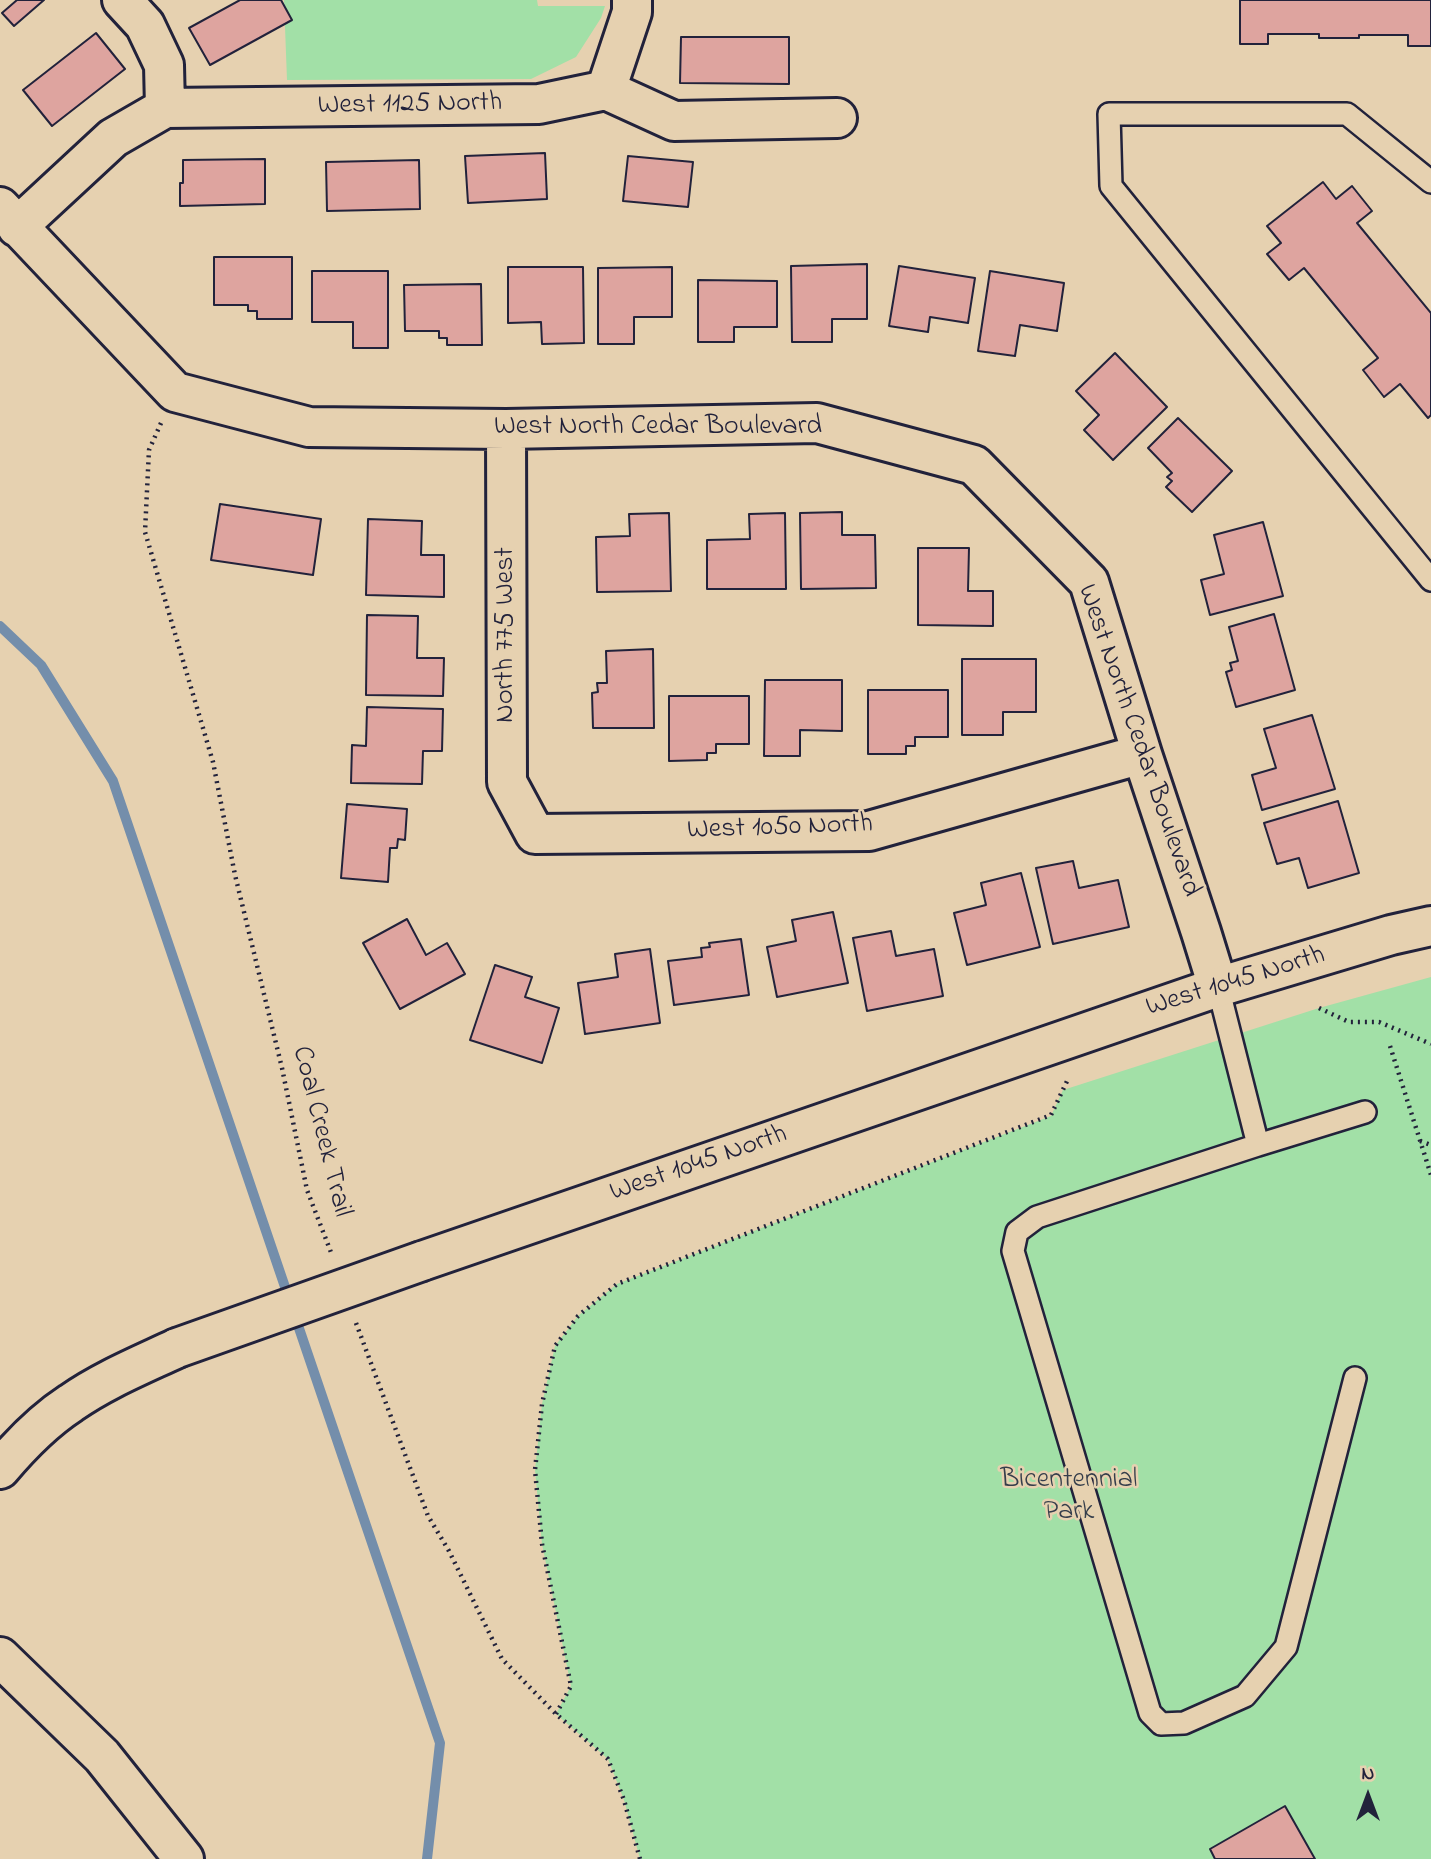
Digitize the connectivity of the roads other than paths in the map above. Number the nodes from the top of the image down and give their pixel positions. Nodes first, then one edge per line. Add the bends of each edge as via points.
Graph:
1 (122, 0) edge
2 (632, 0) edge
3 (606, 90) junction
4 (165, 108) junction
5 (836, 118) dead end
6 (1431, 182) edge
7 (9, 217) edge
8 (506, 429) junction
9 (1431, 579) edge
10 (1142, 754) junction
11 (535, 834) joint
12 (1431, 926) edge
13 (1218, 987) junction
14 (1365, 1112) dead end
15 (1258, 1144) junction
16 (1355, 1378) dead end
17 (0, 1469) edge
18 (0, 1657) edge
19 (184, 1859) edge

1 - 4 street via 145,25 164,65
2 - 3 street
3 - 4 street, West 1125 North via 539,104
3 - 5 street via 674,121
4 - 7 street, West 1125 North via 113,138
6 - 9 lane via 1347,114 1109,114 1111,186
7 - 8 street, West North Cedar Boulevard via 175,392 309,427
8 - 10 street, West North Cedar Boulevard via 817,423 974,465 1089,582
8 - 11 street, North 775 West via 507,782
10 - 11 street, West 1050 North via 869,831
10 - 13 street, West North Cedar Boulevard
12 - 13 street, West 1045 North
13 - 15 lane
13 - 17 street, West 1045 North, bridge via 177,1348 70,1403
14 - 15 lane
15 - 16 lane via 1037,1217 1017,1232 1013,1251 1150,1713 1161,1724 1184,1723 1245,1696 1286,1647
18 - 19 street via 102,1756

